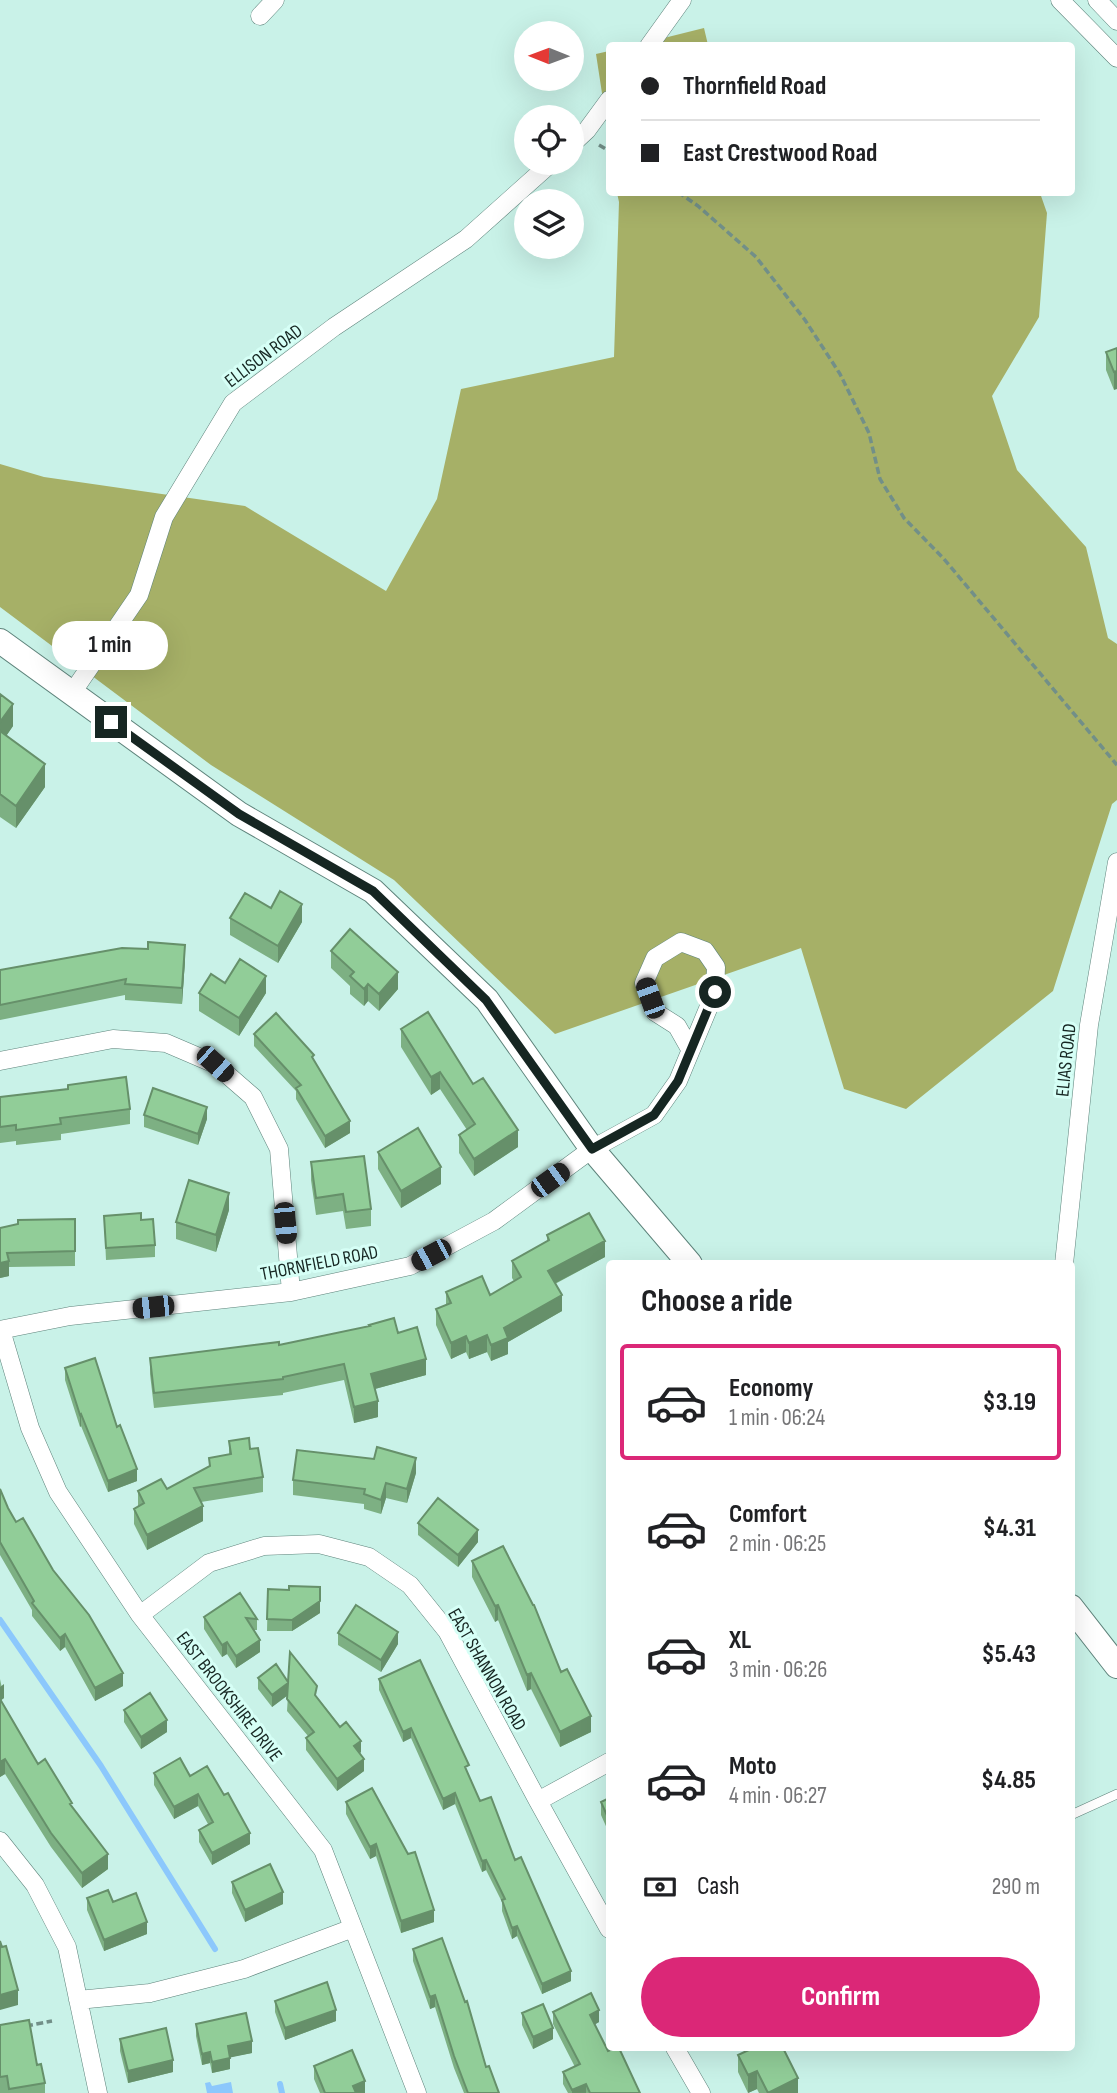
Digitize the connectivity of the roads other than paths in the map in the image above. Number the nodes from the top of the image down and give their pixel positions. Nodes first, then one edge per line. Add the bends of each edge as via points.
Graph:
1 (275, 0) edge
2 (682, 0) edge
3 (1060, 0) edge
4 (1097, 0) edge
5 (260, 16) dead end
6 (1117, 21) edge
7 (652, 42) edge
8 (1117, 58) edge
9 (606, 104) edge
10 (584, 133) edge
11 (538, 175) edge
12 (0, 641) edge
13 (72, 693) junction
14 (1117, 862) edge
15 (690, 1049) junction
16 (0, 1060) edge
17 (592, 1149) junction
18 (687, 1260) edge
19 (1064, 1260) edge
20 (291, 1292) junction
21 (1, 1330) edge
22 (1075, 1611) edge
23 (140, 1615) junction
24 (1117, 1666) edge
25 (606, 1764) edge
26 (1117, 1794) edge
27 (538, 1801) junction
28 (1075, 1813) edge
29 (0, 1841) edge
30 (606, 1924) edge
31 (353, 1928) junction
32 (78, 2000) junction
33 (677, 2051) edge
34 (98, 2093) edge
35 (417, 2093) edge
36 (701, 2093) edge

1 - 5 street
2 - 7 street
3 - 8 street
4 - 6 street
9 - 10 street
11 - 13 street, ELLISON ROAD via 466,239 334,327 233,403 164,517 139,595
12 - 13 street
13 - 17 street via 239,814 373,891 486,1000
14 - 19 street, ELIAS ROAD via 1089,1025
15 - 15 street, THORNFIELD ROAD via 715,992 716,967 705,951 681,943 655,958 644,983 655,1012 677,1026
15 - 17 street, THORNFIELD ROAD via 678,1081 654,1115
16 - 20 street via 113,1039 166,1043 215,1064 253,1097 279,1149
17 - 18 street
17 - 20 street, THORNFIELD ROAD via 494,1221 410,1266
20 - 21 street, THORNFIELD ROAD via 70,1316
21 - 23 street, EAST BROOKSHIRE DRIVE via 30,1428 58,1492
22 - 24 street
23 - 27 street, EAST SHANNON ROAD via 209,1563 264,1546 319,1544 369,1557 410,1585 447,1631
23 - 31 street, EAST BROOKSHIRE DRIVE via 323,1850
25 - 27 street
26 - 28 lane
27 - 30 street, EAST SHANNON ROAD
29 - 32 street via 35,1885 67,1947
31 - 32 street via 244,1969 150,1993
31 - 35 street, EAST BROOKSHIRE DRIVE
32 - 34 street
33 - 36 street

